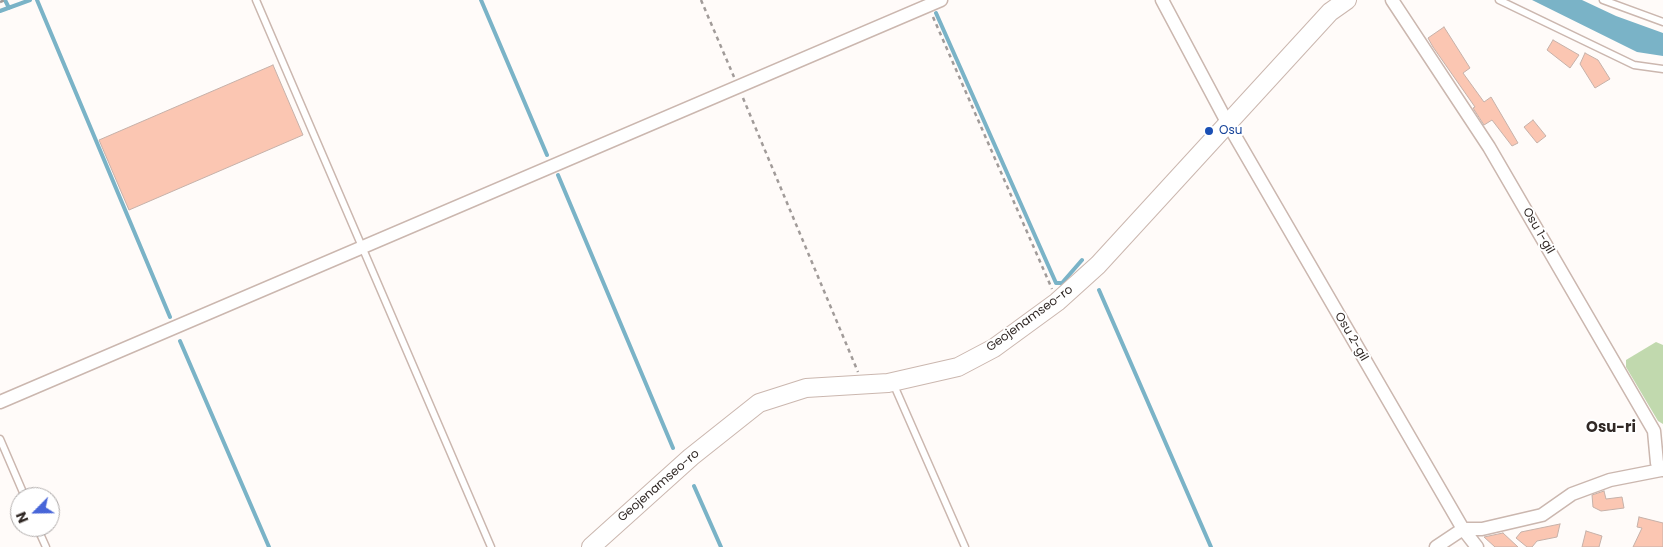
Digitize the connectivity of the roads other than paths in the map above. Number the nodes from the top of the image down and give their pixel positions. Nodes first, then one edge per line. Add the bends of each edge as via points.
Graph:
1 (256, 0) edge
2 (941, 0) edge
3 (1162, 0) edge
4 (1348, 0) edge
5 (1392, 0) edge
6 (1499, 0) edge
7 (1603, 0) edge
8 (1663, 22) edge
9 (1663, 69) edge
10 (1228, 124) junction
11 (362, 249) junction
12 (893, 382) junction
13 (0, 402) edge
14 (0, 439) edge
15 (1662, 470) edge
16 (20, 487) edge
17 (1462, 529) junction
18 (491, 547) edge
19 (591, 547) edge
20 (965, 547) edge
21 (1436, 547) edge
22 (1477, 547) edge

1 - 11 lane
2 - 11 street
3 - 10 street, Osu 2-gil
4 - 10 main road, Geojenamseo-ro via 1330,12
5 - 15 street, Osu 1-gil via 1489,147 1649,422
6 - 9 lane via 1634,64
7 - 8 lane
10 - 12 main road, Geojenamseo-ro via 1111,252 1057,302 994,348 958,367
10 - 17 street, Osu 2-gil
11 - 13 street
11 - 18 lane
12 - 19 main road, Geojenamseo-ro via 806,388 759,403 691,457
12 - 20 lane
14 - 16 lane
15 - 17 street via 1610,480 1572,494 1542,515 1482,529
17 - 21 street
17 - 22 street, Osu 2-gil

